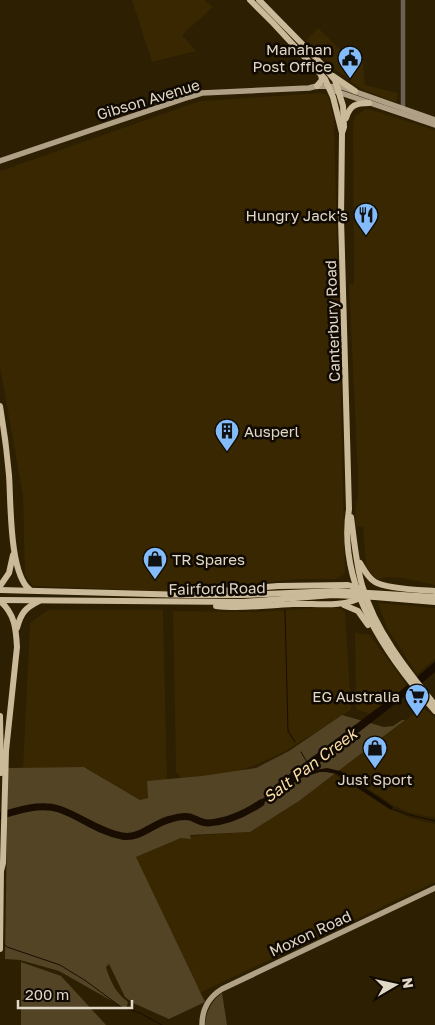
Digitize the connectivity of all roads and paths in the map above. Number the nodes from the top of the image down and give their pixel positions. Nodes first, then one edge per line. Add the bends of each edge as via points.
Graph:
1 (250, 0) edge
2 (258, 0) edge
3 (403, 0) edge
4 (320, 73) junction
5 (330, 74) junction
6 (317, 86) junction
7 (309, 88) junction
8 (330, 88) junction
9 (339, 90) junction
10 (354, 91) junction
11 (369, 103) junction
12 (402, 111) junction
13 (435, 120) edge
14 (344, 121) junction
15 (435, 125) edge
16 (342, 133) junction
17 (0, 161) edge
18 (0, 406) edge
19 (349, 509) junction
20 (14, 550) junction
21 (357, 557) junction
22 (352, 570) junction
23 (326, 584) junction
24 (356, 587) junction
25 (30, 590) junction
26 (435, 591) edge
27 (2, 594) edge
28 (363, 595) junction
29 (189, 596) junction
30 (435, 597) edge
31 (242, 598) junction
32 (42, 600) junction
33 (203, 602) junction
34 (435, 602) edge
35 (333, 603) junction
36 (16, 632) junction
37 (379, 634) junction
38 (412, 680) junction
39 (419, 688) junction
40 (435, 705) edge
41 (435, 711) edge
42 (0, 716) edge
43 (3, 780) edge
44 (1, 871) edge
45 (435, 888) edge
46 (0, 949) edge
47 (202, 1025) edge

1 - 4 highway, Canterbury Road
2 - 5 highway, Canterbury Road
3 - 12 street
4 - 6 highway via 322,80
4 - 8 highway, Canterbury Road
5 - 9 highway, Canterbury Road
5 - 10 highway
6 - 7 main road, Gibson Avenue
6 - 8 main road, Gibson Avenue
7 - 8 main road, Gibson Avenue
7 - 17 main road, Gibson Avenue via 197,94
8 - 9 main road, Gibson Avenue
8 - 16 highway, Canterbury Road
9 - 10 main road
9 - 11 main road
9 - 14 highway, Canterbury Road
10 - 12 main road
11 - 12 main road
11 - 14 highway via 354,104
12 - 13 main road
12 - 15 main road
14 - 16 highway, Canterbury Road
16 - 19 highway, Canterbury Road via 341,218
18 - 20 highway
19 - 21 highway, Canterbury Road
19 - 22 highway, Canterbury Road
20 - 25 highway via 20,576
20 - 27 highway
21 - 26 highway via 366,574 382,585
21 - 28 highway, Canterbury Road
22 - 23 highway via 347,580
22 - 24 highway, Canterbury Road
23 - 24 highway
23 - 29 highway via 261,587
24 - 28 highway, Canterbury Road
25 - 27 highway, Fairford Road
25 - 29 highway, Fairford Road
27 - 32 highway, Fairford Road via 18,599
27 - 36 highway
28 - 35 highway via 353,602
28 - 37 highway, Canterbury Road via 369,620
28 - 38 highway, Canterbury Road
29 - 31 highway, Fairford Road
30 - 31 highway, Fairford Road, bridge via 336,591
31 - 33 highway, Fairford Road
31 - 34 highway, Fairford Road, bridge via 333,596
32 - 33 highway, Fairford Road
32 - 36 highway via 24,610
33 - 35 highway via 242,608
35 - 37 highway via 355,609 371,630
36 - 43 highway via 15,672
37 - 38 highway, Canterbury Road
38 - 39 highway, Canterbury Road
39 - 40 highway, Canterbury Road
39 - 41 highway, Canterbury Road
42 - 43 highway
43 - 44 highway
44 - 46 highway
45 - 47 main road, Moxon Road via 226,987 214,995 204,1010

